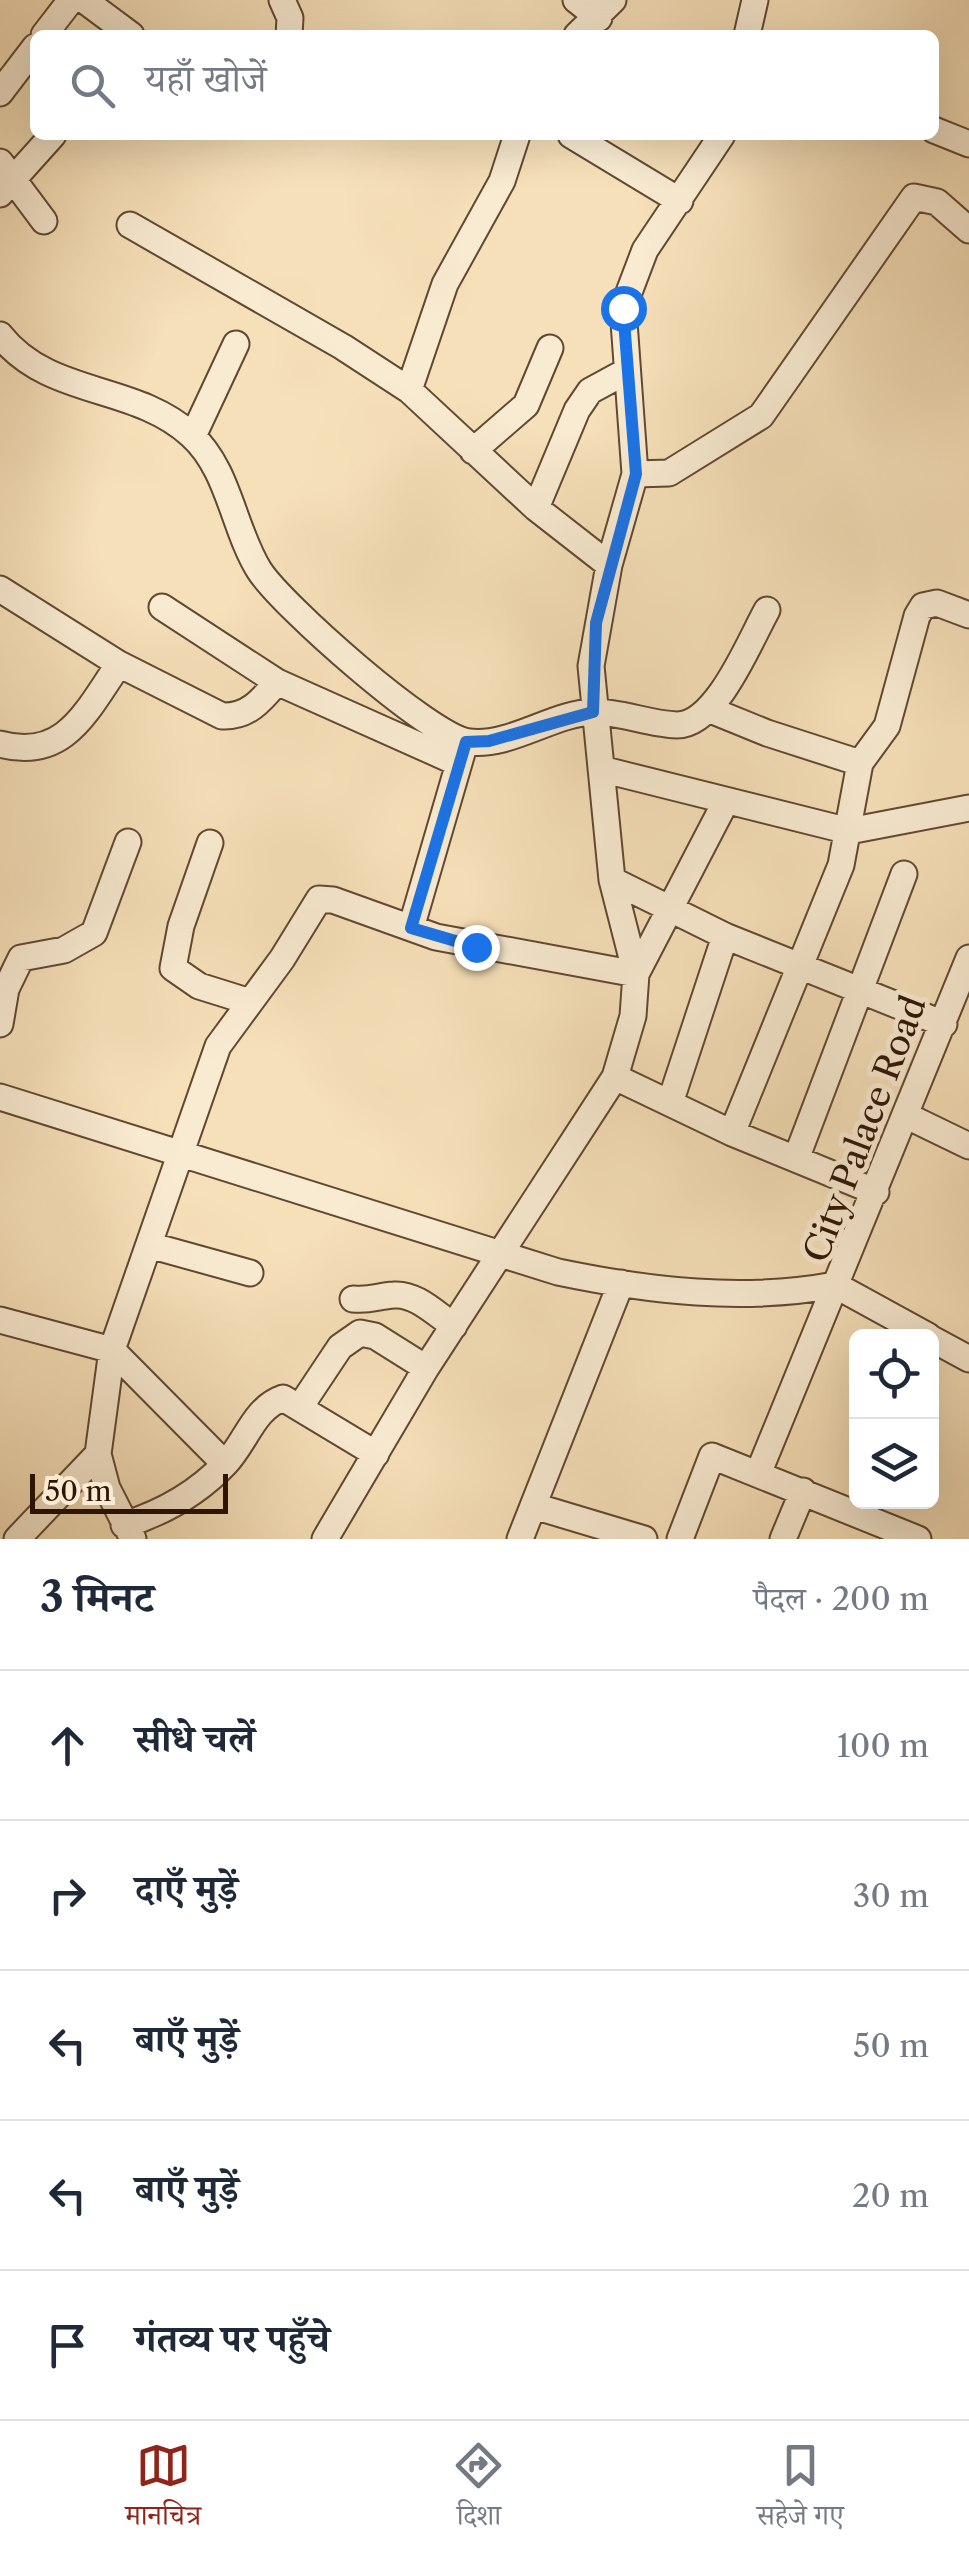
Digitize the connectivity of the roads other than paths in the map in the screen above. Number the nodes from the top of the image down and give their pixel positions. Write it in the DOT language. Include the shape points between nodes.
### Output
graph roads {
  1 [pos="71,0"];
  2 [pos="84,0"];
  3 [pos="282,0"];
  4 [pos="576,0"];
  5 [pos="755,0"];
  6 [pos="606,9"];
  7 [pos="48,30"];
  8 [pos="124,30"];
  9 [pos="289,30"];
  10 [pos="583,30"];
  11 [pos="748,30"];
  12 [pos="30,54"];
  13 [pos="0,93"];
  14 [pos="939,132"];
  15 [pos="47,140"];
  16 [pos="515,140"];
  17 [pos="579,140"];
  18 [pos="719,140"];
  19 [pos="969,144"];
  20 [pos="5,178"];
  21 [pos="680,201"];
  22 [pos="44,221"];
  23 [pos="130,225"];
  24 [pos="969,230"];
  25 [pos="0,335"];
  26 [pos="236,344"];
  27 [pos="550,348"];
  28 [pos="625,372"];
  29 [pos="408,390"];
  30 [pos="193,436"];
  31 [pos="473,451"];
  32 [pos="636,474"];
  33 [pos="536,508"];
  34 [pos="608,564"];
  35 [pos="0,589"];
  36 [pos="162,607"];
  37 [pos="766,610"];
  38 [pos="969,615"];
  39 [pos="119,664"];
  40 [pos="276,682"];
  41 [pos="708,708"];
  42 [pos="593,712"];
  43 [pos="0,744"];
  44 [pos="461,752"];
  45 [pos="860,763"];
  46 [pos="600,769"];
  47 [pos="969,783"];
  48 [pos="726,801"];
  49 [pos="964,808"];
  50 [pos="849,830"];
  51 [pos="128,842"];
  52 [pos="210,843"];
  53 [pos="904,874"];
  54 [pos="612,880"];
  55 [pos="672,908"];
  56 [pos="411,928"];
  57 [pos="725,936"];
  58 [pos="969,958"];
  59 [pos="798,964"];
  60 [pos="636,974"];
  61 [pos="861,990"];
  62 [pos="247,1001"];
  63 [pos="0,1024"];
  64 [pos="944,1024"];
  65 [pos="615,1077"];
  66 [pos="1,1102"];
  67 [pos="670,1103"];
  68 [pos="905,1115"];
  69 [pos="732,1132"];
  70 [pos="969,1146"];
  71 [pos="178,1156"];
  72 [pos="796,1159"];
  73 [pos="876,1192"];
  74 [pos="150,1245"];
  75 [pos="502,1256"];
  76 [pos="250,1273"];
  77 [pos="621,1283"];
  78 [pos="835,1284"];
  79 [pos="353,1299"];
  80 [pos="0,1320"];
  81 [pos="454,1326"];
  82 [pos="914,1329"];
  83 [pos="939,1343"];
  84 [pos="112,1350"];
  85 [pos="969,1359"];
  86 [pos="426,1368"];
  87 [pos="300,1407"];
  88 [pos="98,1454"];
  89 [pos="376,1454"];
  90 [pos="225,1464"];
  91 [pos="758,1474"];
  92 [pos="803,1491"];
  93 [pos="534,1506"];
  94 [pos="129,1532"];
  95 [pos="18,1539"];
  96 [pos="325,1539"];
  97 [pos="520,1539"];
  98 [pos="644,1539"];
  99 [pos="680,1539"];
  100 [pos="783,1539"];
  101 [pos="918,1539"];
  1 -- 7 [label="street"];
  2 -- 8 [label="street"];
  3 -- 9 [label="street"];
  4 -- 6 [label="street"];
  5 -- 11 [label="street"];
  6 -- 10 [label="street"];
  12 -- 13 [label="street"];
  14 -- 19 [label="street"];
  15 -- 20 [label="street"];
  16 -- 29 [label="street" via="502,181 445,284"];
  17 -- 21 [label="street"];
  18 -- 21 [label="street"];
  20 -- 22 [label="street"];
  21 -- 28 [label="street" via="628,286"];
  23 -- 29 [label="street"];
  24 -- 32 [label="street" via="937,202 914,197 761,416 669,473"];
  25 -- 30 [label="street" via="31,367 84,389 138,400"];
  26 -- 30 [label="street"];
  27 -- 31 [label="street" via="526,405"];
  28 -- 32 [label="street"];
  28 -- 33 [label="street" via="590,391 577,410"];
  29 -- 31 [label="street"];
  30 -- 44 [label="street" via="226,489 269,584"];
  31 -- 33 [label="street"];
  32 -- 34 [label="street"];
  33 -- 34 [label="street"];
  34 -- 42 [label="street" via="592,666"];
  35 -- 39 [label="street"];
  36 -- 40 [label="street"];
  37 -- 41 [label="street"];
  38 -- 45 [label="street" via="937,603 923,606 887,726"];
  39 -- 40 [label="street" via="222,716 253,708"];
  39 -- 43 [label="street" via="87,710 54,741 39,750"];
  40 -- 44 [label="street"];
  41 -- 42 [label="street" via="683,725"];
  41 -- 45 [label="street"];
  42 -- 44 [label="street"];
  42 -- 46 [label="street"];
  44 -- 56 [label="street"];
  45 -- 50 [label="street"];
  46 -- 48 [label="street"];
  46 -- 54 [label="street"];
  47 -- 49 [label="street"];
  48 -- 50 [label="street"];
  48 -- 55 [label="street"];
  49 -- 50 [label="street"];
  50 -- 59 [label="street"];
  51 -- 63 [label="street" via="94,933 64,950 21,958"];
  52 -- 62 [label="street" via="173,968 199,986"];
  53 -- 61 [label="street"];
  54 -- 55 [label="street"];
  54 -- 60 [label="street"];
  55 -- 57 [label="street"];
  55 -- 60 [label="street"];
  56 -- 60 [label="street" via="476,947"];
  56 -- 62 [label="street" via="319,898"];
  57 -- 59 [label="street"];
  57 -- 67 [label="street"];
  58 -- 64 [label="street, City Palace Road"];
  59 -- 61 [label="street"];
  59 -- 69 [label="street"];
  60 -- 65 [label="street" via="633,1016"];
  61 -- 64 [label="street"];
  61 -- 72 [label="street"];
  62 -- 71 [label="street" via="218,1046"];
  64 -- 68 [label="street, City Palace Road"];
  65 -- 67 [label="street"];
  65 -- 75 [label="street"];
  66 -- 71 [label="street"];
  67 -- 69 [label="street"];
  68 -- 70 [label="street"];
  68 -- 73 [label="street, City Palace Road"];
  69 -- 72 [label="street"];
  71 -- 74 [label="street"];
  71 -- 75 [label="street"];
  72 -- 73 [label="street"];
  73 -- 78 [label="street, City Palace Road"];
  74 -- 76 [label="street"];
  74 -- 84 [label="street"];
  75 -- 77 [label="street"];
  75 -- 81 [label="street"];
  77 -- 78 [label="street" via="758,1295"];
  77 -- 93 [label="street"];
  78 -- 82 [label="street, City Palace Road"];
  78 -- 91 [label="street"];
  79 -- 81 [label="street" via="410,1296"];
  80 -- 84 [label="street"];
  81 -- 86 [label="street"];
  83 -- 85 [label="street, City Palace Road"];
  84 -- 88 [label="street"];
  84 -- 90 [label="street"];
  86 -- 87 [label="street" via="375,1336 350,1336"];
  86 -- 89 [label="street"];
  87 -- 89 [label="street"];
  87 -- 90 [label="street" via="282,1398 269,1403"];
  88 -- 94 [label="street"];
  88 -- 95 [label="street"];
  89 -- 96 [label="street"];
  90 -- 94 [label="street"];
  91 -- 92 [label="street"];
  91 -- 99 [label="street" via="712,1456"];
  92 -- 100 [label="street"];
  92 -- 101 [label="street"];
  93 -- 97 [label="street"];
  93 -- 98 [label="street"];
}
